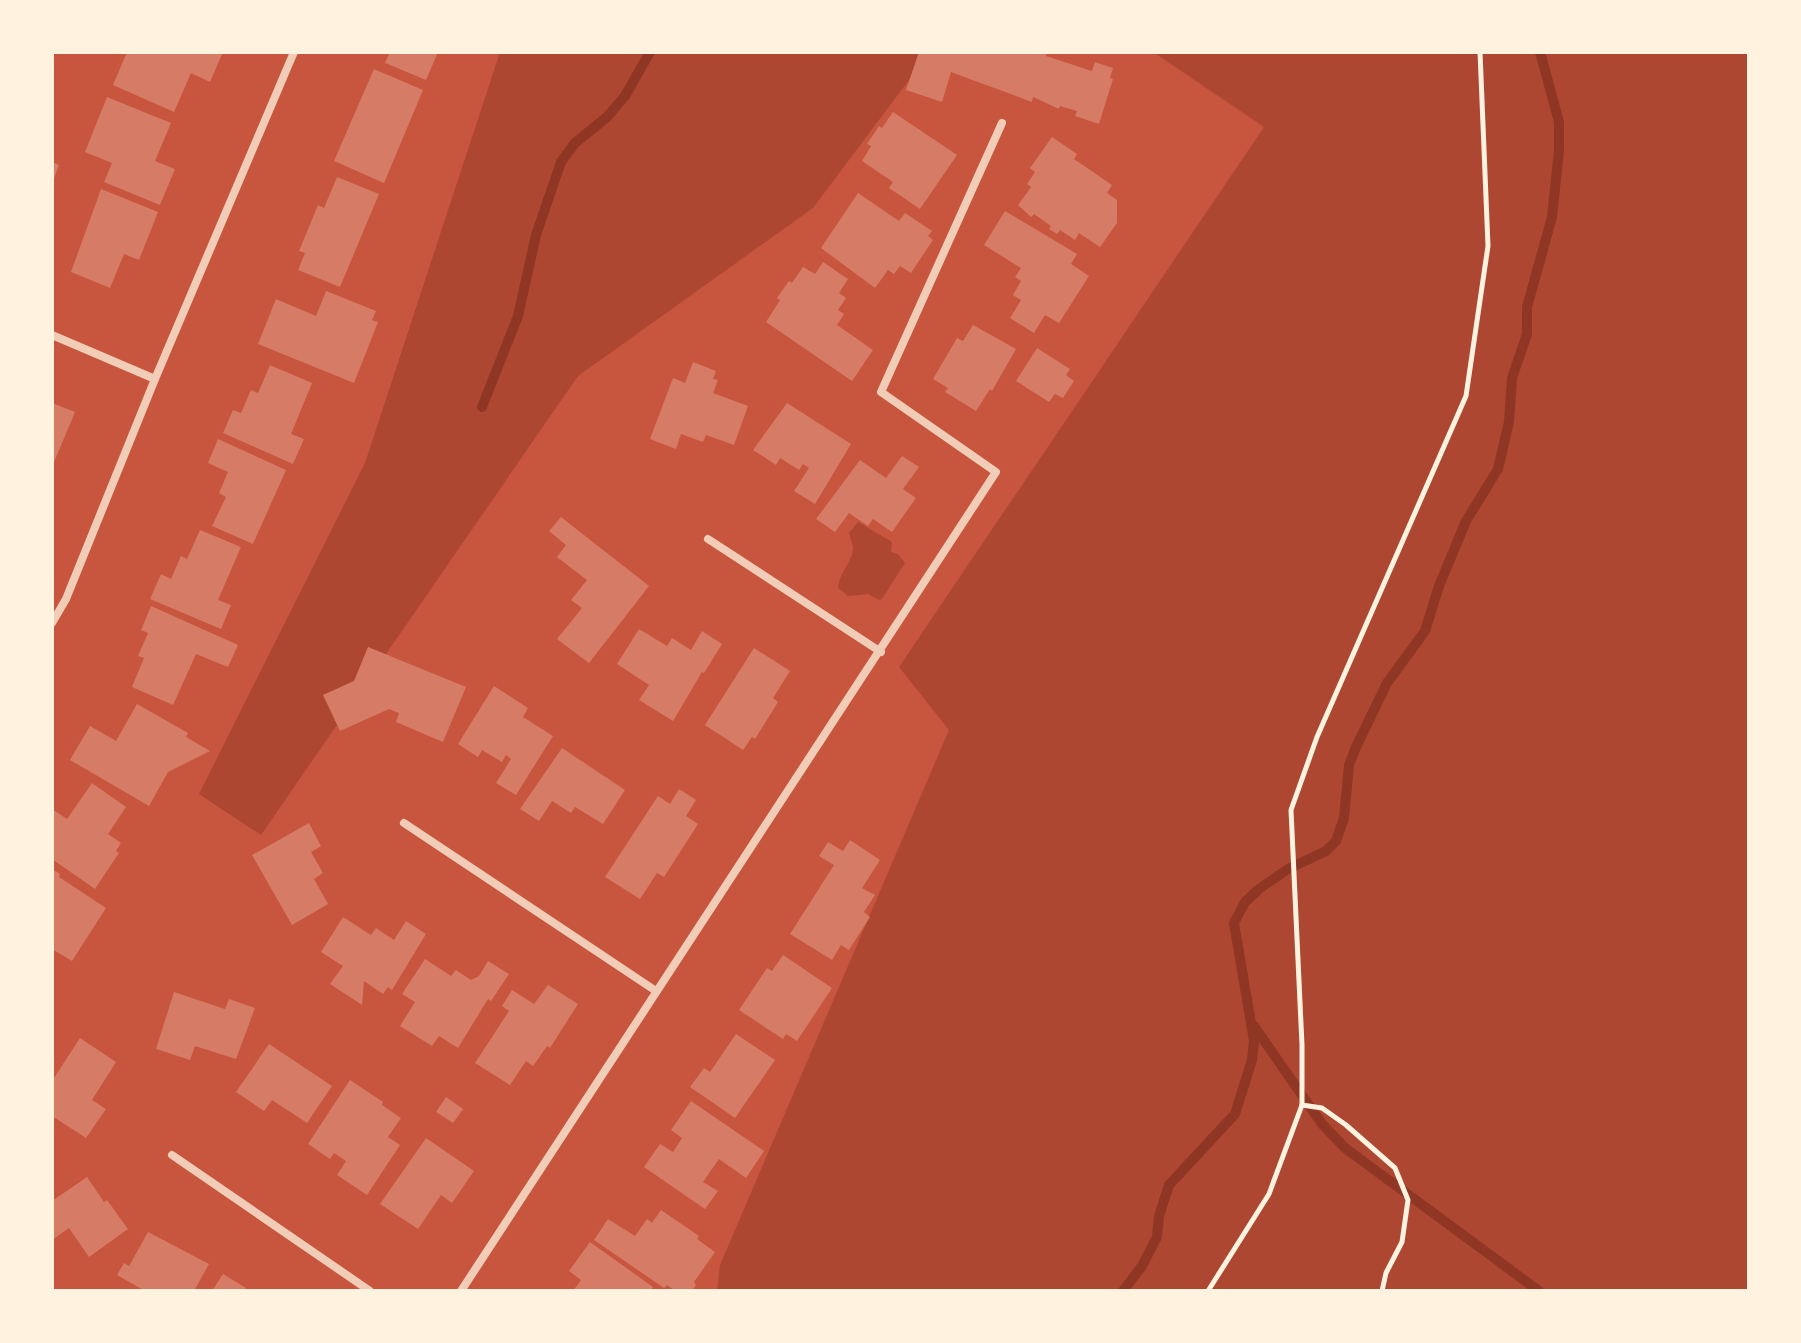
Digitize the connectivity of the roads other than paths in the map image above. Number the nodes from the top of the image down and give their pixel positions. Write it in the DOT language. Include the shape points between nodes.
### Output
graph roads {
  1 [pos="294,52"];
  2 [pos="1002,123"];
  3 [pos="52,335"];
  4 [pos="155,379"];
  5 [pos="708,539"];
  6 [pos="52,623"];
  7 [pos="881,652"];
  8 [pos="404,823"];
  9 [pos="656,991"];
  10 [pos="172,1155"];
  11 [pos="370,1291"];
  12 [pos="461,1291"];
  1 -- 4 [label="street"];
  2 -- 7 [label="street" via="881,392 996,472"];
  3 -- 4 [label="street"];
  4 -- 6 [label="street"];
  5 -- 7 [label="street"];
  7 -- 9 [label="street"];
  8 -- 9 [label="street"];
  9 -- 12 [label="street"];
  10 -- 11 [label="street"];
}
